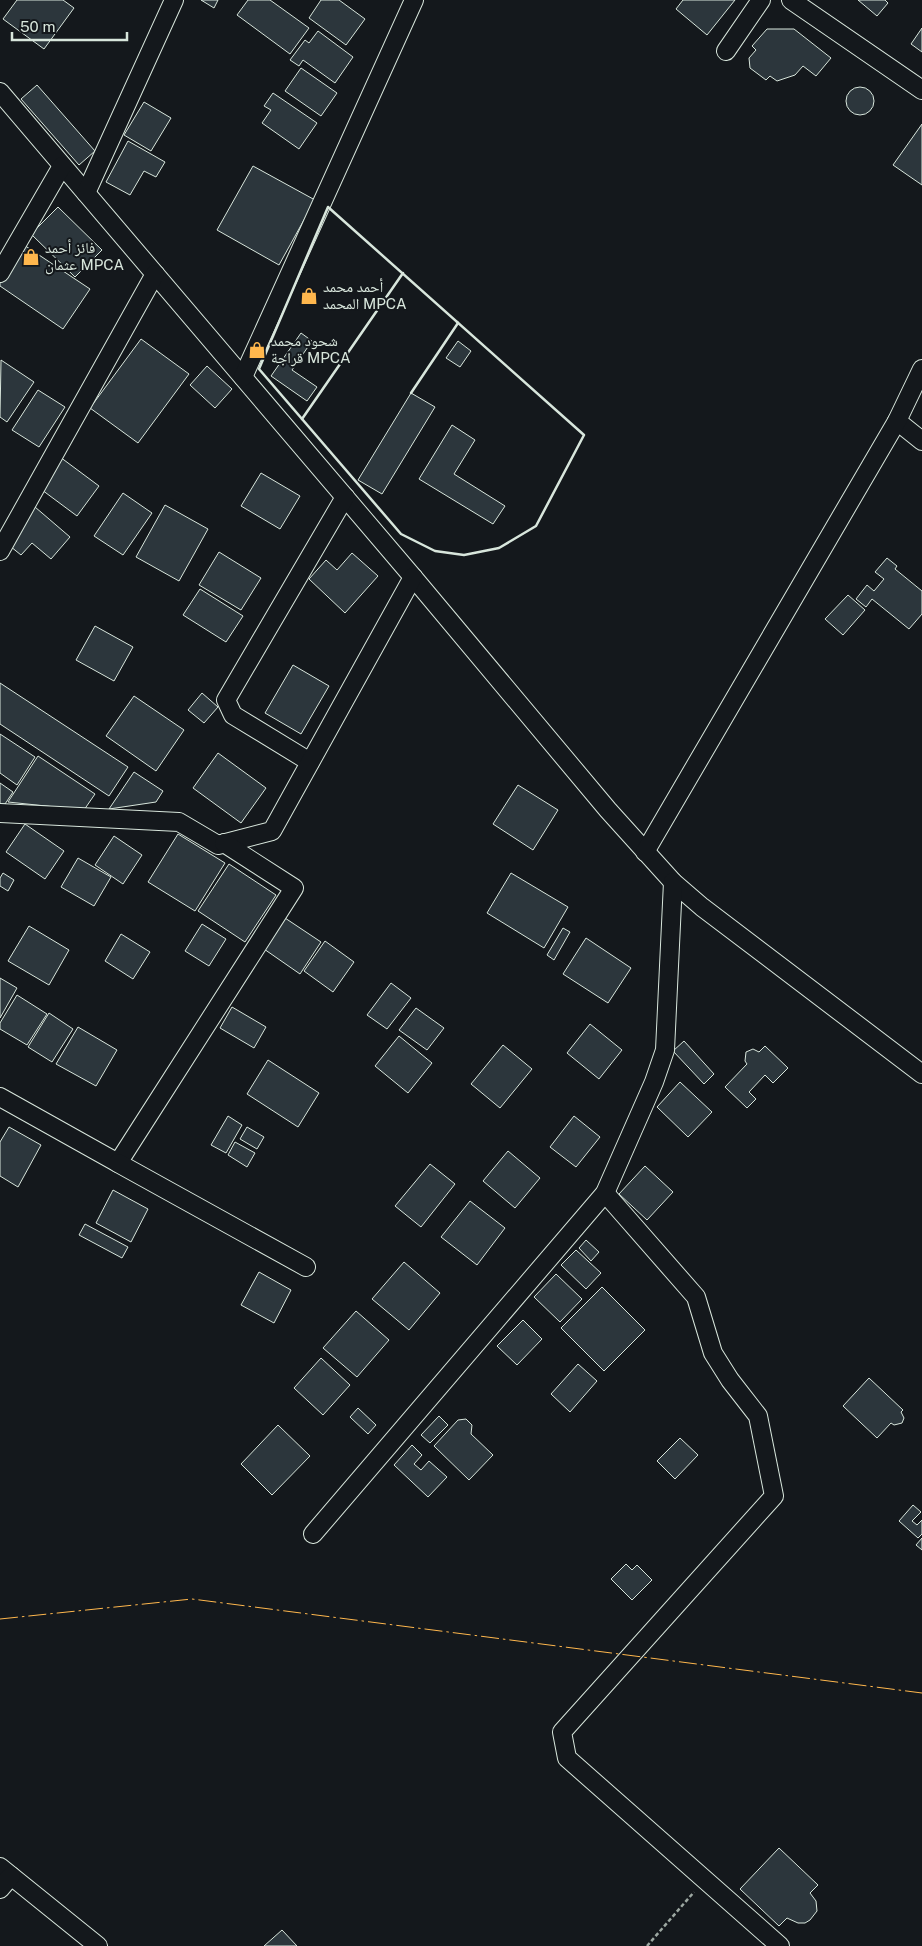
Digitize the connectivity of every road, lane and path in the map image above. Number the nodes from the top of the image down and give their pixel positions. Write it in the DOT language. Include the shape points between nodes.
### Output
graph roads {
  1 [pos="174,0"];
  2 [pos="414,0"];
  3 [pos="762,0"];
  4 [pos="792,0"];
  5 [pos="726,51"];
  6 [pos="922,90"];
  7 [pos="0,92"];
  8 [pos="62,166"];
  9 [pos="86,193"];
  10 [pos="0,273"];
  11 [pos="156,274"];
  12 [pos="922,369"];
  13 [pos="243,377"];
  14 [pos="897,421"];
  15 [pos="922,441"];
  16 [pos="345,497"];
  17 [pos="0,551"];
  18 [pos="413,577"];
  19 [pos="310,762"];
  20 [pos="0,813"];
  21 [pos="224,843"];
  22 [pos="645,852"];
  23 [pos="673,882"];
  24 [pos="922,1074"];
  25 [pos="0,1096"];
  26 [pos="118,1163"];
  27 [pos="605,1193"];
  28 [pos="306,1267"];
  29 [pos="313,1534"];
  30 [pos="4,1877"];
  31 [pos="705,1880"];
  32 [pos="98,1946"];
  33 [pos="647,1946"];
  34 [pos="780,1946"];
  1 -- 9 [label="street"];
  2 -- 13 [label="street"];
  3 -- 5 [label="street"];
  4 -- 6 [label="street"];
  7 -- 8 [label="street"];
  8 -- 9 [label="street"];
  8 -- 10 [label="street"];
  9 -- 11 [label="street"];
  11 -- 13 [label="street"];
  11 -- 17 [label="street"];
  12 -- 14 [label="street"];
  13 -- 16 [label="street"];
  14 -- 15 [label="street"];
  14 -- 22 [label="street"];
  16 -- 18 [label="street"];
  16 -- 19 [label="street" via="226,700 233,715"];
  18 -- 19 [label="street"];
  18 -- 22 [label="street"];
  19 -- 21 [label="street" via="272,831"];
  20 -- 21 [label="street" via="179,822 218,845"];
  21 -- 26 [label="street" via="294,888"];
  22 -- 23 [label="street"];
  23 -- 24 [label="street"];
  23 -- 27 [label="street" via="665,1050"];
  25 -- 26 [label="street"];
  26 -- 28 [label="street"];
  27 -- 29 [label="street"];
  27 -- 31 [label="street" via="696,1297 713,1353 758,1416 774,1496 562,1732 566,1758"];
  30 -- 32 [label="street"];
  31 -- 33 [label="path"];
  31 -- 34 [label="street"];
}
